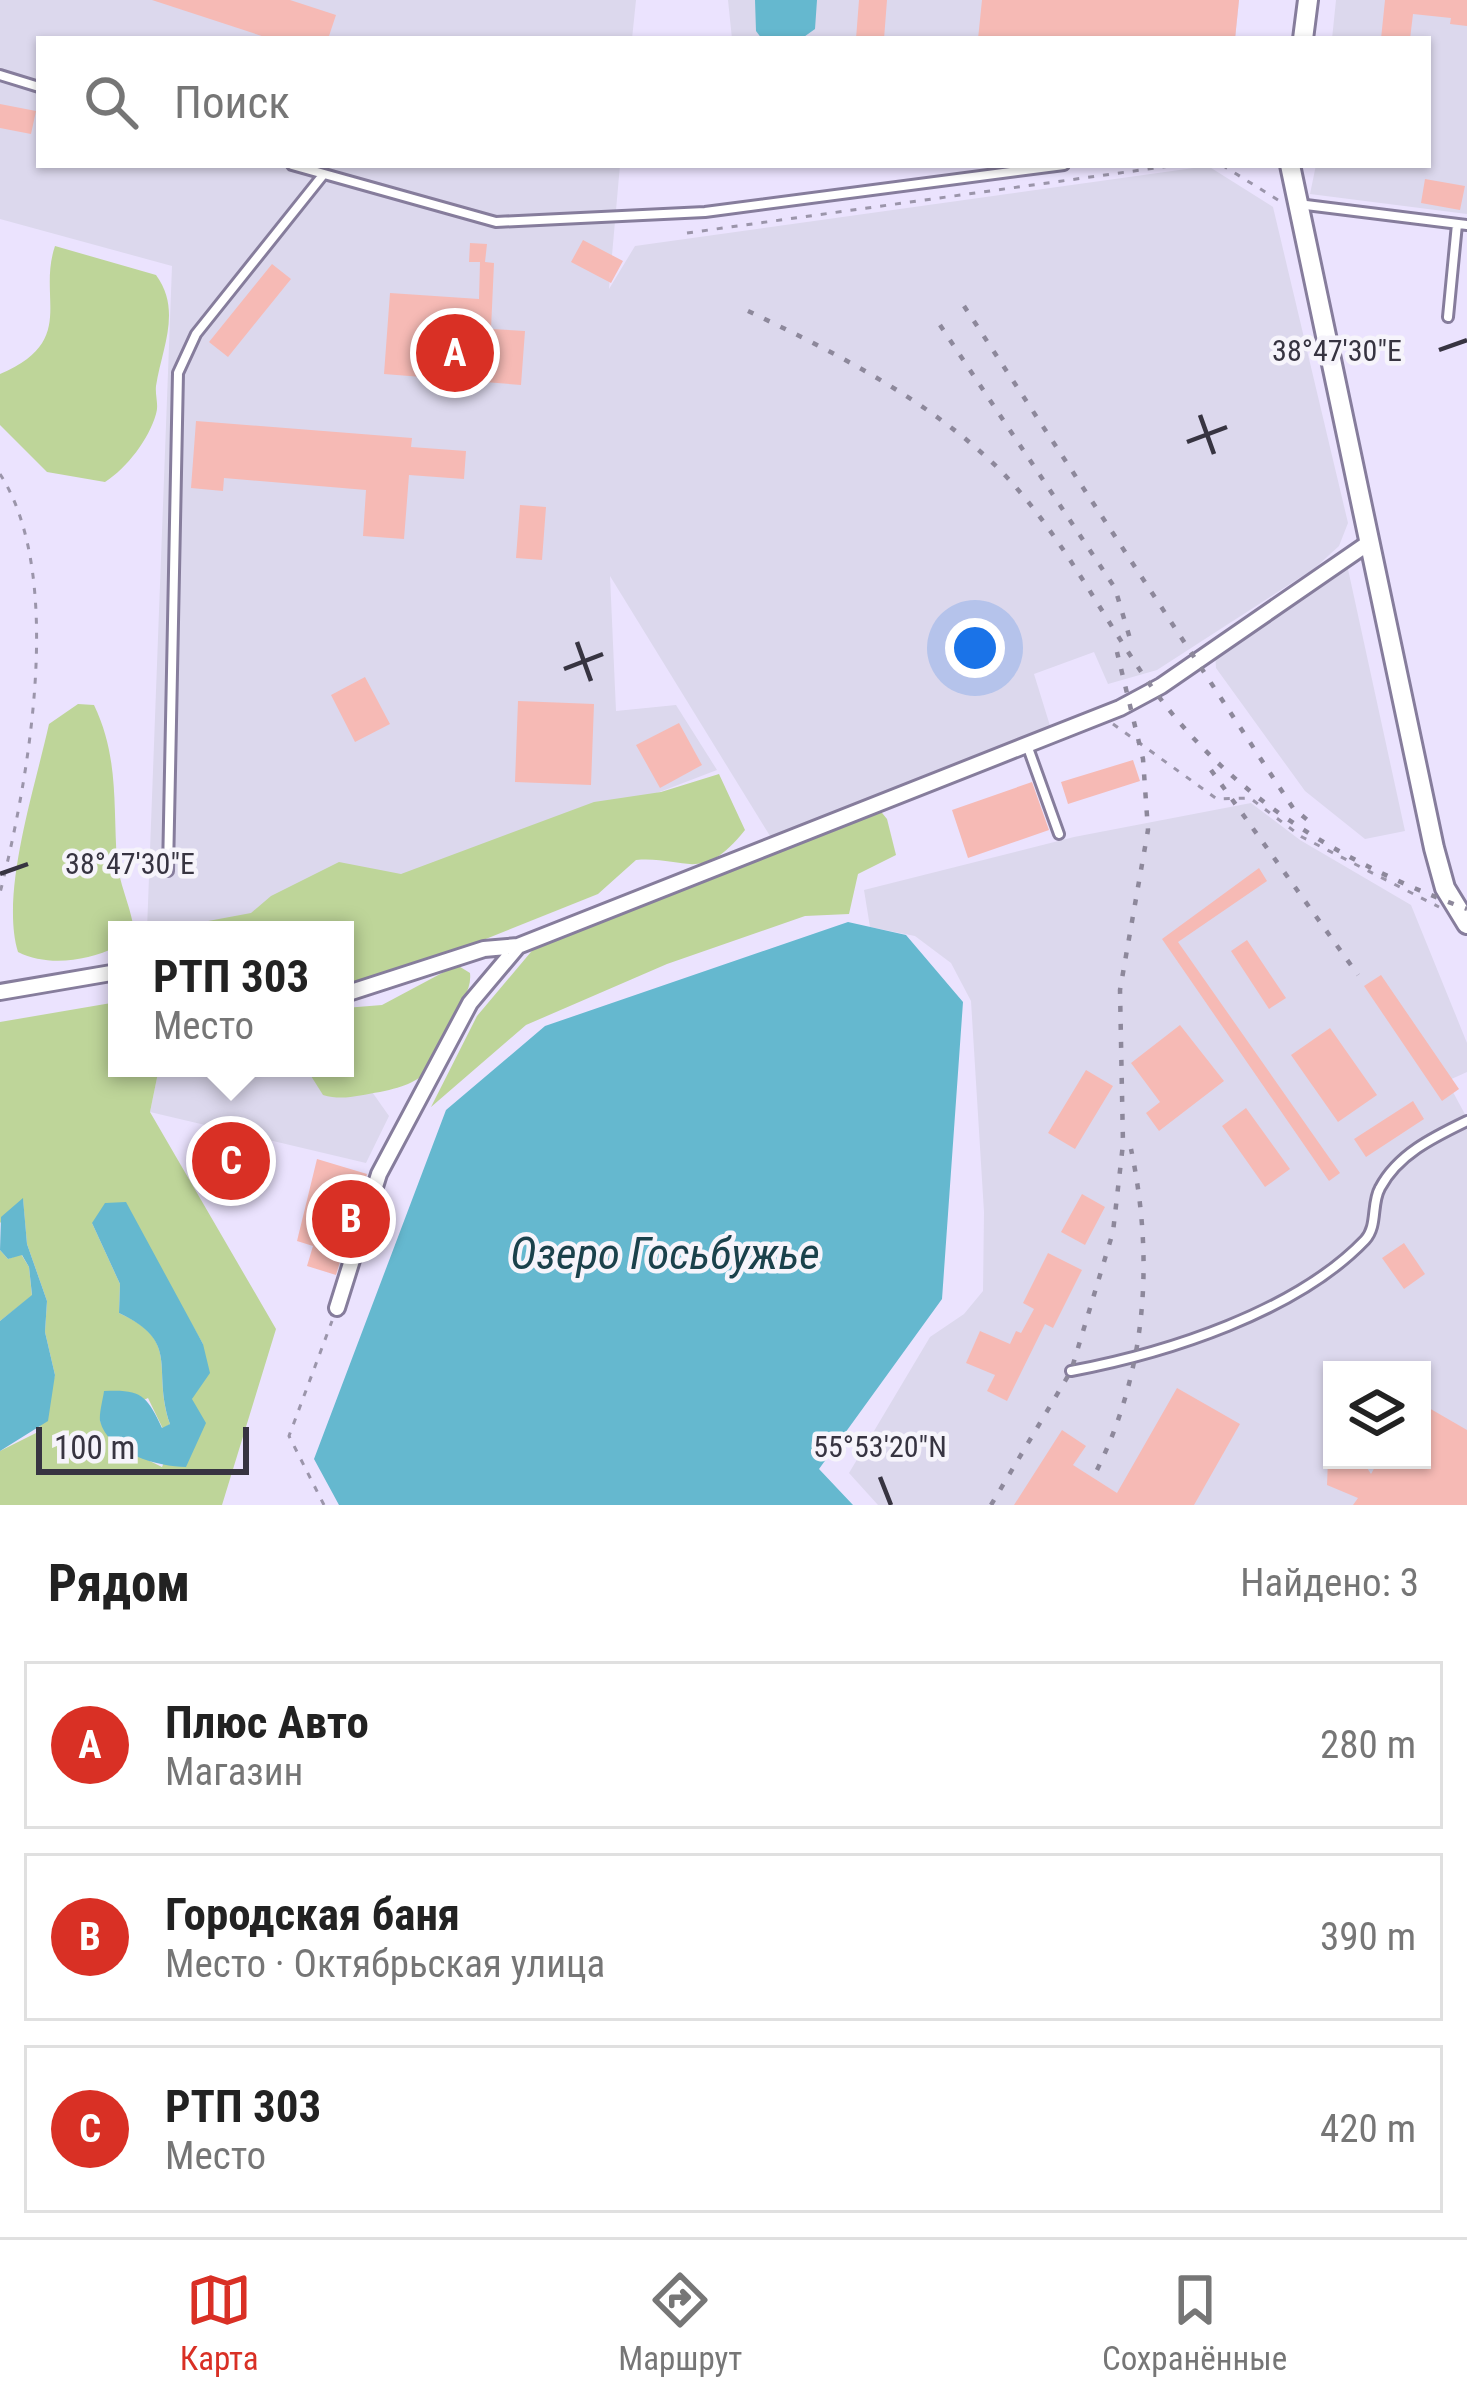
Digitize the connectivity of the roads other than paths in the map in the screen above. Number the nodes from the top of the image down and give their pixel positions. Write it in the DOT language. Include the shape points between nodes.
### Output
graph roads {
  1 [pos="1308,0"];
  2 [pos="1303,36"];
  3 [pos="0,75"];
  4 [pos="36,86"];
  5 [pos="301,168"];
  6 [pos="1041,168"];
  7 [pos="1290,168"];
  8 [pos="323,175"];
  9 [pos="1298,213"];
  10 [pos="1462,225"];
  11 [pos="1448,317"];
  12 [pos="1367,544"];
  13 [pos="1027,745"];
  14 [pos="1059,834"];
  15 [pos="168,872"];
  16 [pos="1467,924"];
  17 [pos="518,946"];
  18 [pos="108,974"];
  19 [pos="354,991"];
  20 [pos="0,992"];
  21 [pos="1467,1121"];
  22 [pos="337,1308"];
  23 [pos="1071,1371"];
  1 -- 2 [label="street"];
  3 -- 4 [label="lane"];
  5 -- 8 [label="lane"];
  6 -- 8 [label="lane" via="705,212 496,222"];
  7 -- 9 [label="street"];
  8 -- 15 [label="lane" via="196,334 178,373"];
  9 -- 10 [label="lane"];
  9 -- 12 [label="street"];
  10 -- 11 [label="lane"];
  12 -- 13 [label="street" via="1161,686"];
  12 -- 16 [label="street" via="1439,868"];
  13 -- 14 [label="lane"];
  13 -- 17 [label="street"];
  17 -- 19 [label="street" via="484,949"];
  17 -- 22 [label="street" via="470,1003 380,1174"];
  18 -- 20 [label="street"];
  21 -- 23 [label="lane" via="1414,1148 1379,1189 1370,1235 1328,1273 1170,1349"];
}
